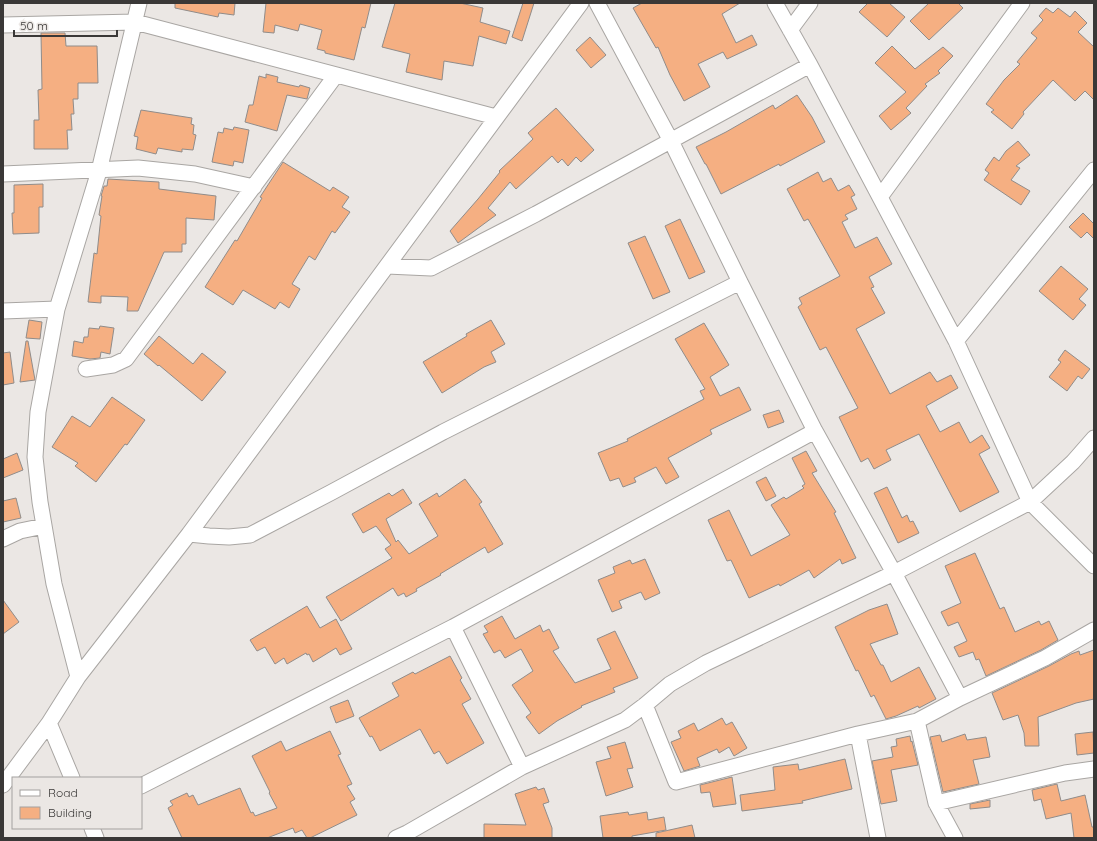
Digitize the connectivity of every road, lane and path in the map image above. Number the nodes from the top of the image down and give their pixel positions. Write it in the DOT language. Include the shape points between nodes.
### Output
graph roads {
  1 [pos="139,3"];
  2 [pos="581,3"];
  3 [pos="597,3"];
  4 [pos="775,3"];
  5 [pos="810,3"];
  6 [pos="1022,3"];
  7 [pos="135,22"];
  8 [pos="3,25"];
  9 [pos="790,30"];
  10 [pos="810,65"];
  11 [pos="336,75"];
  12 [pos="496,117"];
  13 [pos="671,141"];
  14 [pos="98,171"];
  15 [pos="3,174"];
  16 [pos="1092,178"];
  17 [pos="254,187"];
  18 [pos="880,197"];
  19 [pos="387,266"];
  20 [pos="740,282"];
  21 [pos="57,309"];
  22 [pos="3,311"];
  23 [pos="956,341"];
  24 [pos="86,369"];
  25 [pos="815,431"];
  26 [pos="1094,438"];
  27 [pos="1030,502"];
  28 [pos="44,526"];
  29 [pos="189,534"];
  30 [pos="3,539"];
  31 [pos="1094,566"];
  32 [pos="894,574"];
  33 [pos="453,627"];
  34 [pos="1094,630"];
  35 [pos="78,677"];
  36 [pos="960,698"];
  37 [pos="645,705"];
  38 [pos="917,721"];
  39 [pos="49,723"];
  40 [pos="858,734"];
  41 [pos="522,766"];
  42 [pos="1094,769"];
  43 [pos="72,777"];
  44 [pos="4,781"];
  45 [pos="142,785"];
  46 [pos="936,803"];
  47 [pos="396,838"];
  48 [pos="878,838"];
  49 [pos="955,838"];
  1 -- 7 [label="street"];
  2 -- 12 [label="street"];
  3 -- 13 [label="street"];
  4 -- 9 [label="street"];
  5 -- 9 [label="street"];
  6 -- 18 [label="street"];
  7 -- 8 [label="street"];
  7 -- 11 [label="street"];
  7 -- 14 [label="street"];
  9 -- 10 [label="street"];
  10 -- 13 [label="street"];
  10 -- 18 [label="street"];
  11 -- 12 [label="street"];
  11 -- 17 [label="street"];
  12 -- 19 [label="street"];
  13 -- 19 [label="street" via="431,268"];
  13 -- 20 [label="street"];
  14 -- 15 [label="street"];
  14 -- 17 [label="street" via="138,168 195,174"];
  14 -- 21 [label="street"];
  16 -- 23 [label="street"];
  17 -- 24 [label="street" via="126,359 114,365"];
  18 -- 23 [label="street"];
  19 -- 29 [label="street"];
  20 -- 25 [label="street"];
  20 -- 29 [label="street" via="443,432 250,535"];
  21 -- 22 [label="street"];
  21 -- 28 [label="street" via="38,412 35,457"];
  23 -- 27 [label="street"];
  25 -- 32 [label="street"];
  25 -- 33 [label="street"];
  26 -- 27 [label="street" via="1073,462"];
  27 -- 31 [label="street"];
  27 -- 32 [label="street"];
  28 -- 30 [label="street"];
  28 -- 35 [label="street" via="54,584"];
  29 -- 35 [label="street"];
  32 -- 36 [label="street"];
  32 -- 37 [label="street" via="706,663 670,684"];
  33 -- 41 [label="street"];
  33 -- 45 [label="street"];
  34 -- 36 [label="street" via="1044,658"];
  35 -- 39 [label="street"];
  36 -- 38 [label="street"];
  37 -- 40 [label="street" via="676,782"];
  37 -- 41 [label="street" via="625,720"];
  38 -- 40 [label="street"];
  38 -- 46 [label="street"];
  39 -- 43 [label="street"];
  39 -- 44 [label="street"];
  40 -- 48 [label="street"];
  41 -- 47 [label="street"];
  42 -- 46 [label="street" via="1065,773"];
  46 -- 49 [label="street"];
}
